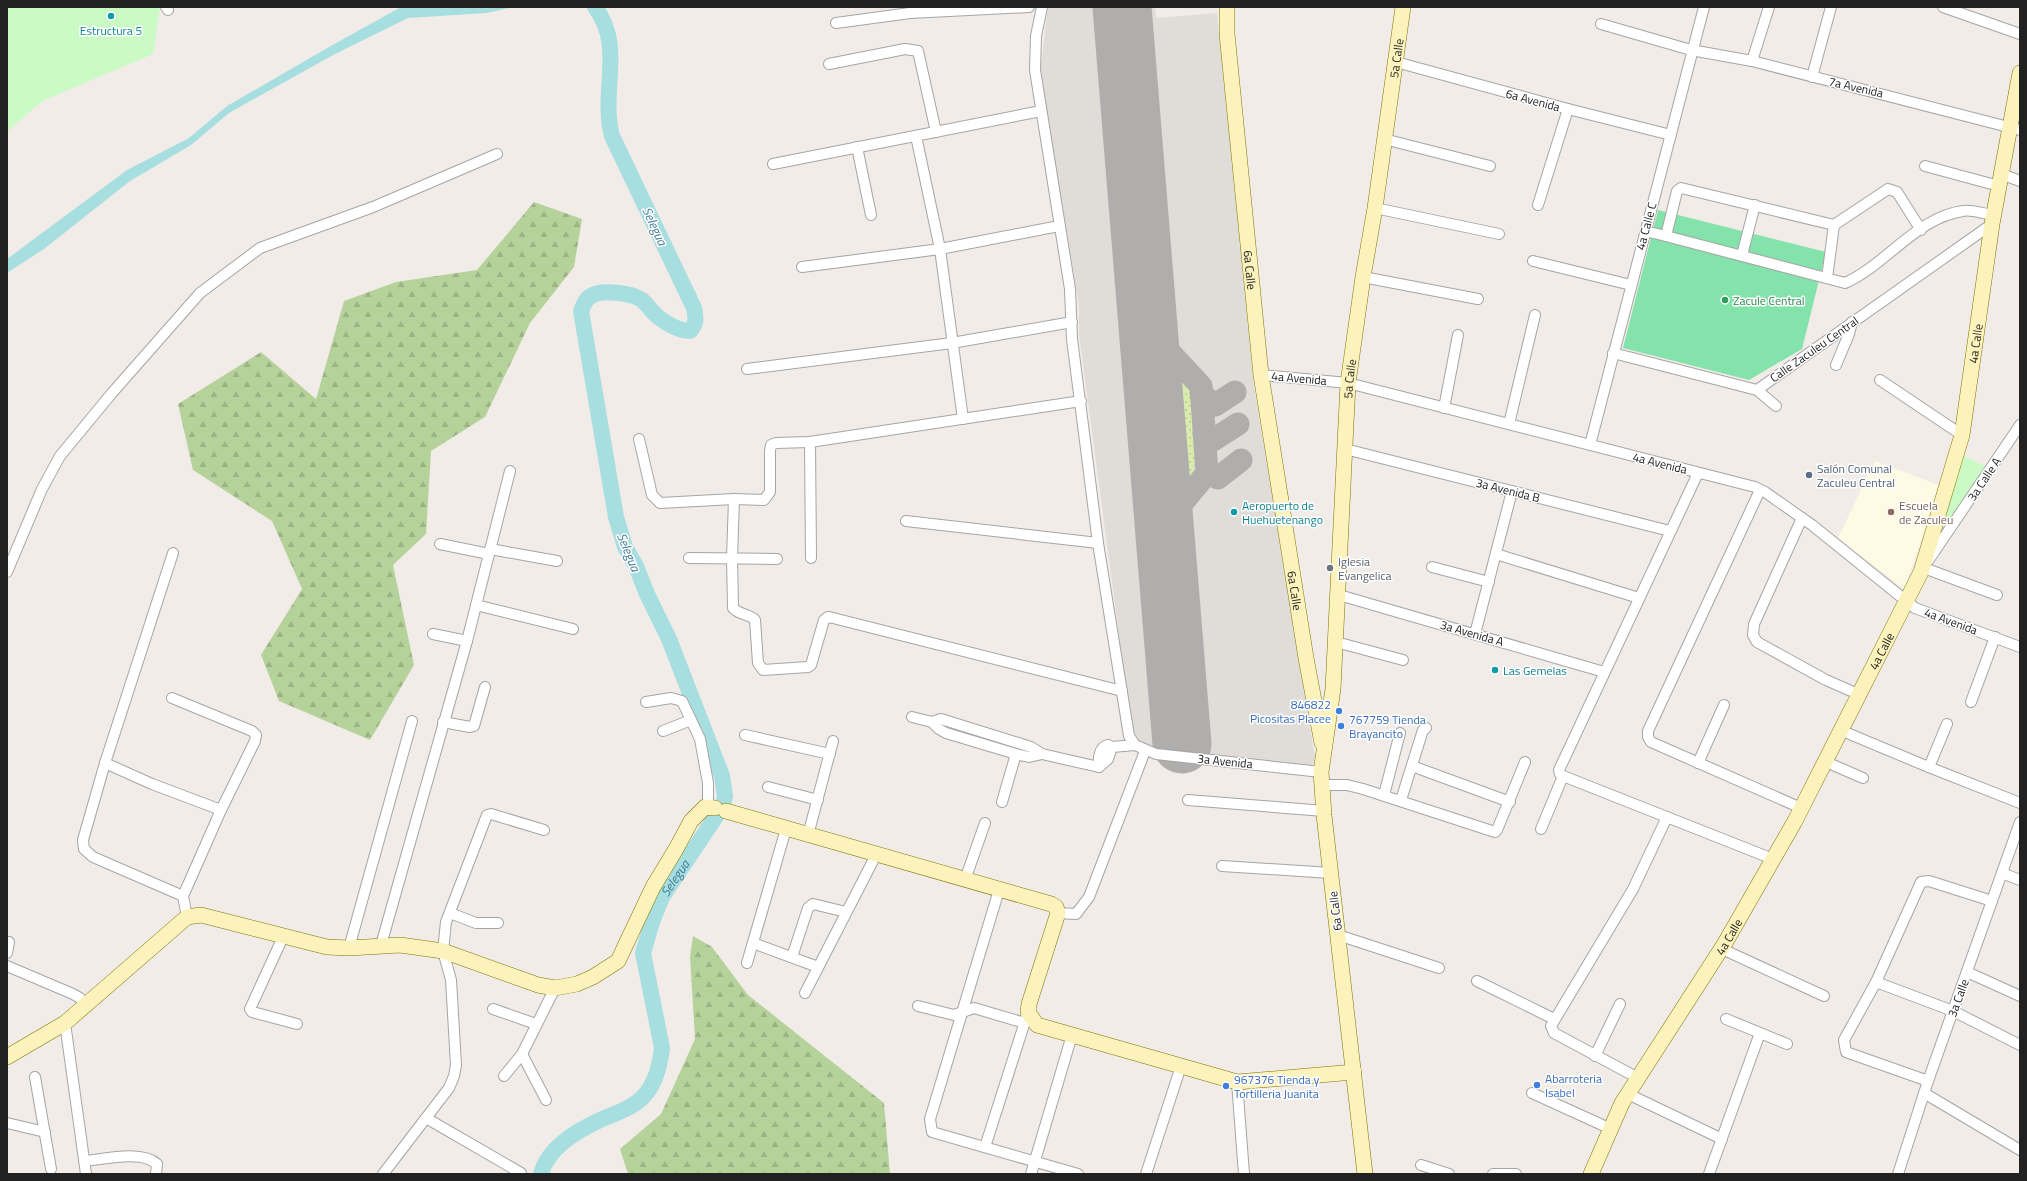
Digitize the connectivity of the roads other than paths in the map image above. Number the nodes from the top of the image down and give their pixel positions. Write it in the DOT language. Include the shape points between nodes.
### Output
graph roads {
  1 [pos="1029,7"];
  2 [pos="1042,7"];
  3 [pos="1227,7"];
  4 [pos="1403,7"];
  5 [pos="1704,7"];
  6 [pos="1769,7"];
  7 [pos="1832,7"];
  8 [pos="1943,7"];
  9 [pos="910,10"];
  10 [pos="836,23"];
  11 [pos="1601,24"];
  12 [pos="2020,34"];
  13 [pos="1691,50"];
  14 [pos="1752,61"];
  15 [pos="1396,62"];
  16 [pos="829,64"];
  17 [pos="2020,73"];
  18 [pos="1812,77"];
  19 [pos="1568,109"];
  20 [pos="1041,111"];
  21 [pos="2015,128"];
  22 [pos="936,132"];
  23 [pos="1671,135"];
  24 [pos="916,136"];
  25 [pos="1384,139"];
  26 [pos="857,147"];
  27 [pos="497,154"];
  28 [pos="772,164"];
  29 [pos="1490,166"];
  30 [pos="1925,166"];
  31 [pos="2000,180"];
  32 [pos="2020,181"];
  33 [pos="1538,205"];
  34 [pos="1755,205"];
  35 [pos="1375,208"];
  36 [pos="871,215"];
  37 [pos="1992,219"];
  38 [pos="1834,225"];
  39 [pos="1059,226"];
  40 [pos="1921,230"];
  41 [pos="1645,231"];
  42 [pos="1499,234"];
  43 [pos="1666,236"];
  44 [pos="940,249"];
  45 [pos="1742,255"];
  46 [pos="1533,260"];
  47 [pos="802,267"];
  48 [pos="1363,277"];
  49 [pos="1827,278"];
  50 [pos="1631,285"];
  51 [pos="1478,299"];
  52 [pos="1535,315"];
  53 [pos="1072,322"];
  54 [pos="1852,322"];
  55 [pos="1458,334"];
  56 [pos="952,343"];
  57 [pos="1614,353"];
  58 [pos="1836,365"];
  59 [pos="747,369"];
  60 [pos="1261,375"];
  61 [pos="1880,380"];
  62 [pos="1348,383"];
  63 [pos="1756,390"];
  64 [pos="1081,401"];
  65 [pos="1776,406"];
  66 [pos="1444,408"];
  67 [pos="963,419"];
  68 [pos="1509,424"];
  69 [pos="2020,425"];
  70 [pos="1962,435"];
  71 [pos="2017,436"];
  72 [pos="639,440"];
  73 [pos="810,442"];
  74 [pos="1590,445"];
  75 [pos="1345,449"];
  76 [pos="510,471"];
  77 [pos="1698,473"];
  78 [pos="1760,490"];
  79 [pos="1512,491"];
  80 [pos="734,499"];
  81 [pos="1802,518"];
  82 [pos="906,521"];
  83 [pos="1670,530"];
  84 [pos="1098,543"];
  85 [pos="440,544"];
  86 [pos="490,551"];
  87 [pos="173,553"];
  88 [pos="1496,554"];
  89 [pos="689,558"];
  90 [pos="732,558"];
  91 [pos="811,558"];
  92 [pos="777,559"];
  93 [pos="557,561"];
  94 [pos="1432,567"];
  95 [pos="1922,570"];
  96 [pos="7,572"];
  97 [pos="1488,582"];
  98 [pos="1339,594"];
  99 [pos="1997,595"];
  100 [pos="1639,598"];
  101 [pos="1905,600"];
  102 [pos="476,605"];
  103 [pos="573,628"];
  104 [pos="433,634"];
  105 [pos="1475,634"];
  106 [pos="1995,637"];
  107 [pos="467,641"];
  108 [pos="1336,642"];
  109 [pos="2020,646"];
  110 [pos="1403,660"];
  111 [pos="1604,672"];
  112 [pos="485,687"];
  113 [pos="1122,691"];
  114 [pos="1858,694"];
  115 [pos="172,698"];
  116 [pos="646,702"];
  117 [pos="1971,702"];
  118 [pos="1724,705"];
  119 [pos="912,717"];
  120 [pos="691,720"];
  121 [pos="412,721"];
  122 [pos="444,722"];
  123 [pos="932,722"];
  124 [pos="1947,724"];
  125 [pos="1426,728"];
  126 [pos="1840,730"];
  127 [pos="663,732"];
  128 [pos="1400,733"];
  129 [pos="745,735"];
  130 [pos="833,741"];
  131 [pos="1134,744"];
  132 [pos="1145,751"];
  133 [pos="1324,753"];
  134 [pos="830,754"];
  135 [pos="1016,754"];
  136 [pos="1042,754"];
  137 [pos="1525,762"];
  138 [pos="1826,762"];
  139 [pos="105,763"];
  140 [pos="1698,763"];
  141 [pos="1412,766"];
  142 [pos="1929,767"];
  143 [pos="1563,776"];
  144 [pos="1863,778"];
  145 [pos="1321,779"];
  146 [pos="768,787"];
  147 [pos="1384,795"];
  148 [pos="818,800"];
  149 [pos="1188,800"];
  150 [pos="1401,800"];
  151 [pos="1002,802"];
  152 [pos="1510,802"];
  153 [pos="2020,802"];
  154 [pos="1801,808"];
  155 [pos="716,809"];
  156 [pos="221,810"];
  157 [pos="1324,811"];
  158 [pos="1667,817"];
  159 [pos="985,823"];
  160 [pos="2019,828"];
  161 [pos="786,829"];
  162 [pos="1541,829"];
  163 [pos="544,830"];
  164 [pos="808,835"];
  165 [pos="876,855"];
  166 [pos="1774,859"];
  167 [pos="1222,866"];
  168 [pos="1331,873"];
  169 [pos="2002,873"];
  170 [pos="964,880"];
  171 [pos="2020,880"];
  172 [pos="999,890"];
  173 [pos="183,896"];
  174 [pos="1992,901"];
  175 [pos="846,912"];
  176 [pos="450,913"];
  177 [pos="1058,913"];
  178 [pos="186,917"];
  179 [pos="498,923"];
  180 [pos="1338,935"];
  181 [pos="283,937"];
  182 [pos="9,942"];
  183 [pos="753,943"];
  184 [pos="381,945"];
  185 [pos="349,948"];
  186 [pos="1722,948"];
  187 [pos="443,951"];
  188 [pos="7,953"];
  189 [pos="792,957"];
  190 [pos="747,963"];
  191 [pos="7,966"];
  192 [pos="818,967"];
  193 [pos="1439,968"];
  194 [pos="1967,972"];
  195 [pos="1477,981"];
  196 [pos="1876,982"];
  197 [pos="555,988"];
  198 [pos="805,993"];
  199 [pos="1824,996"];
  200 [pos="2020,996"];
  201 [pos="1620,1004"];
  202 [pos="86,1006"];
  203 [pos="918,1006"];
  204 [pos="493,1009"];
  205 [pos="1953,1011"];
  206 [pos="962,1013"];
  207 [pos="1026,1017"];
  208 [pos="1554,1019"];
  209 [pos="1726,1019"];
  210 [pos="65,1024"];
  211 [pos="297,1024"];
  212 [pos="536,1024"];
  213 [pos="1760,1033"];
  214 [pos="1072,1035"];
  215 [pos="1786,1044"];
  216 [pos="2020,1045"];
  217 [pos="522,1054"];
  218 [pos="1595,1056"];
  219 [pos="7,1057"];
  220 [pos="1181,1066"];
  221 [pos="1354,1072"];
  222 [pos="504,1076"];
  223 [pos="35,1078"];
  224 [pos="1638,1078"];
  225 [pos="1928,1081"];
  226 [pos="1237,1082"];
  227 [pos="1532,1093"];
  228 [pos="1924,1093"];
  229 [pos="1628,1094"];
  230 [pos="546,1100"];
  231 [pos="426,1118"];
  232 [pos="7,1123"];
  233 [pos="1611,1129"];
  234 [pos="45,1132"];
  235 [pos="1722,1139"];
  236 [pos="985,1147"];
  237 [pos="2020,1150"];
  238 [pos="84,1161"];
  239 [pos="1034,1161"];
  240 [pos="1421,1165"];
  241 [pos="51,1169"];
  242 [pos="520,1173"];
  243 [pos="86,1174"];
  244 [pos="156,1174"];
  245 [pos="383,1174"];
  246 [pos="1031,1174"];
  247 [pos="1078,1174"];
  248 [pos="1146,1174"];
  249 [pos="1244,1174"];
  250 [pos="1365,1174"];
  251 [pos="1449,1174"];
  252 [pos="1493,1174"];
  253 [pos="1516,1174"];
  254 [pos="1591,1174"];
  255 [pos="1709,1174"];
  256 [pos="1898,1174"];
  1 -- 9 [label="street"];
  2 -- 20 [label="street" via="1036,36 1035,70"];
  3 -- 60 [label="street, 6a Calle" via="1227,34"];
  4 -- 15 [label="street, 5a Calle"];
  5 -- 13 [label="street, 4a Calle C"];
  6 -- 14 [label="street"];
  7 -- 18 [label="street"];
  8 -- 12 [label="street"];
  9 -- 10 [label="street"];
  11 -- 13 [label="street, 7a Avenida"];
  13 -- 14 [label="street, 7a Avenida"];
  13 -- 23 [label="street, 4a Calle C"];
  14 -- 18 [label="street, 7a Avenida"];
  15 -- 19 [label="street, 6a Avenida"];
  15 -- 25 [label="street, 5a Calle"];
  16 -- 22 [label="street" via="905,49 918,51"];
  17 -- 21 [label="street, 4a Calle"];
  18 -- 21 [label="street, 7a Avenida"];
  19 -- 23 [label="street, 6a Avenida"];
  19 -- 33 [label="street"];
  20 -- 22 [label="street"];
  20 -- 39 [label="street"];
  21 -- 31 [label="street, 4a Calle"];
  22 -- 24 [label="street"];
  23 -- 41 [label="street, 4a Calle C"];
  24 -- 26 [label="street"];
  24 -- 44 [label="street"];
  25 -- 29 [label="street"];
  25 -- 35 [label="street, 5a Calle"];
  26 -- 28 [label="street"];
  26 -- 36 [label="street"];
  27 -- 96 [label="street" via="373,207 260,248 200,293 60,456 42,489"];
  30 -- 31 [label="street"];
  31 -- 32 [label="street"];
  31 -- 37 [label="street, 4a Calle"];
  34 -- 38 [label="street"];
  34 -- 43 [label="street" via="1678,188"];
  34 -- 45 [label="street"];
  35 -- 42 [label="street"];
  35 -- 48 [label="street, 5a Calle"];
  37 -- 40 [label="street" via="1965,210 1942,215"];
  37 -- 54 [label="street, Calle Zaculeu Central"];
  37 -- 70 [label="street, 4a Calle"];
  38 -- 40 [label="street" via="1888,189 1896,192"];
  38 -- 49 [label="street"];
  39 -- 44 [label="street"];
  39 -- 53 [label="street" via="1070,289"];
  40 -- 49 [label="street" via="1856,278 1845,283"];
  41 -- 43 [label="street"];
  41 -- 50 [label="street, 4a Calle C"];
  43 -- 45 [label="street"];
  44 -- 47 [label="street"];
  44 -- 56 [label="street"];
  45 -- 49 [label="street"];
  46 -- 50 [label="street"];
  48 -- 51 [label="street"];
  48 -- 62 [label="street, 5a Calle"];
  50 -- 57 [label="street, 4a Calle C"];
  52 -- 68 [label="street"];
  53 -- 56 [label="street"];
  53 -- 64 [label="street"];
  54 -- 58 [label="street"];
  54 -- 63 [label="street, Calle Zaculeu Central"];
  55 -- 66 [label="street"];
  56 -- 59 [label="street"];
  56 -- 67 [label="street"];
  57 -- 63 [label="street"];
  57 -- 74 [label="street, 4a Calle C"];
  60 -- 62 [label="street, 4a Avenida"];
  60 -- 133 [label="street, 6a Calle"];
  61 -- 70 [label="street"];
  62 -- 66 [label="street, 4a Avenida"];
  62 -- 75 [label="street, 5a Calle"];
  63 -- 65 [label="street"];
  64 -- 67 [label="street"];
  64 -- 84 [label="street"];
  66 -- 68 [label="street, 4a Avenida"];
  67 -- 73 [label="street"];
  68 -- 74 [label="street, 4a Avenida"];
  69 -- 71 [label="street, 3a Calle A"];
  70 -- 95 [label="street, 4a Calle"];
  71 -- 95 [label="street, 3a Calle A"];
  72 -- 80 [label="street" via="652,495 660,503"];
  73 -- 80 [label="street" via="772,445 768,497 764,500"];
  73 -- 91 [label="street"];
  74 -- 77 [label="street, 4a Avenida"];
  75 -- 79 [label="street, 3a Avenida B"];
  75 -- 98 [label="street, 5a Calle"];
  76 -- 86 [label="street"];
  77 -- 78 [label="street, 4a Avenida"];
  77 -- 83 [label="street"];
  78 -- 81 [label="street, 4a Avenida"];
  78 -- 140 [label="street" via="1648,731 1651,742"];
  79 -- 83 [label="street, 3a Avenida B"];
  79 -- 88 [label="street"];
  80 -- 90 [label="street"];
  81 -- 101 [label="street, 4a Avenida"];
  81 -- 114 [label="street" via="1754,624 1756,642 1826,680"];
  82 -- 84 [label="street"];
  83 -- 100 [label="street"];
  84 -- 113 [label="street"];
  85 -- 86 [label="street"];
  86 -- 93 [label="street"];
  86 -- 102 [label="street"];
  87 -- 139 [label="street"];
  88 -- 97 [label="street"];
  88 -- 100 [label="street"];
  89 -- 90 [label="street"];
  90 -- 92 [label="street"];
  90 -- 113 [label="street" via="733,608 736,612 756,620 758,663 763,670 804,669 811,665 824,620 828,617"];
  94 -- 97 [label="street"];
  95 -- 99 [label="street"];
  95 -- 101 [label="street, 4a Calle"];
  97 -- 105 [label="street"];
  98 -- 105 [label="street, 3a Avenida A"];
  98 -- 108 [label="street, 5a Calle"];
  100 -- 111 [label="street"];
  101 -- 106 [label="street, 4a Avenida" via="1915,608"];
  101 -- 114 [label="street, 4a Calle"];
  102 -- 103 [label="street"];
  102 -- 107 [label="street"];
  104 -- 107 [label="street"];
  105 -- 111 [label="street, 3a Avenida A"];
  106 -- 109 [label="street, 4a Avenida"];
  106 -- 117 [label="street"];
  107 -- 122 [label="street"];
  108 -- 110 [label="street"];
  108 -- 133 [label="street, 5a Calle" via="1333,689"];
  111 -- 143 [label="street" via="1559,770"];
  112 -- 122 [label="street" via="474,726 470,728"];
  113 -- 131 [label="street" via="1129,736"];
  114 -- 126 [label="street, 4a Calle"];
  115 -- 156 [label="street" via="252,731 256,735"];
  116 -- 120 [label="street" via="677,698 682,701"];
  118 -- 140 [label="street"];
  119 -- 123 [label="street"];
  120 -- 127 [label="street"];
  120 -- 155 [label="street" via="700,739 708,783"];
  121 -- 185 [label="street"];
  122 -- 184 [label="street"];
  123 -- 135 [label="street" via="946,733"];
  123 -- 136 [label="street" via="941,719 1031,747"];
  124 -- 142 [label="street"];
  125 -- 141 [label="street" via="1423,730"];
  126 -- 138 [label="street, 4a Calle"];
  126 -- 142 [label="street"];
  128 -- 147 [label="street"];
  129 -- 134 [label="street"];
  130 -- 134 [label="street"];
  131 -- 132 [label="street, 3a Avenida"];
  131 -- 136 [label="street" via="1112,747 1108,759 1099,767"];
  132 -- 145 [label="street, 3a Avenida"];
  132 -- 177 [label="street" via="1089,897 1076,914"];
  133 -- 145 [label="street, 6a Calle"];
  134 -- 148 [label="street"];
  135 -- 136 [label="street" via="1029,757"];
  135 -- 151 [label="street"];
  137 -- 152 [label="street"];
  138 -- 144 [label="street"];
  138 -- 154 [label="street, 4a Calle"];
  139 -- 156 [label="street"];
  139 -- 173 [label="street" via="82,840 84,849 93,857"];
  140 -- 154 [label="street"];
  141 -- 150 [label="street"];
  141 -- 152 [label="street"];
  142 -- 153 [label="street"];
  143 -- 158 [label="street"];
  143 -- 162 [label="street"];
  145 -- 147 [label="street, 3a Avenida"];
  145 -- 157 [label="street, 6a Calle"];
  146 -- 148 [label="street"];
  147 -- 150 [label="street, 3a Avenida"];
  148 -- 164 [label="street"];
  149 -- 157 [label="street"];
  150 -- 152 [label="street, 3a Avenida" via="1495,832"];
  154 -- 166 [label="street, 4a Calle"];
  155 -- 161 [label="street"];
  155 -- 197 [label="street" via="699,811 691,820 653,887 618,961 577,984"];
  156 -- 173 [label="street"];
  157 -- 168 [label="street, 6a Calle"];
  158 -- 166 [label="street"];
  158 -- 208 [label="street" via="1626,901"];
  159 -- 170 [label="street"];
  160 -- 169 [label="street, 3a Calle"];
  161 -- 164 [label="street"];
  161 -- 183 [label="street"];
  163 -- 176 [label="street" via="487,815"];
  164 -- 165 [label="street"];
  165 -- 170 [label="street"];
  165 -- 175 [label="street"];
  166 -- 186 [label="street, 4a Calle"];
  167 -- 168 [label="street"];
  168 -- 180 [label="street, 6a Calle"];
  169 -- 171 [label="street"];
  169 -- 174 [label="street, 3a Calle"];
  170 -- 172 [label="street"];
  172 -- 177 [label="street" via="1051,904 1056,907"];
  172 -- 206 [label="street"];
  173 -- 178 [label="street"];
  174 -- 194 [label="street, 3a Calle"];
  174 -- 196 [label="street" via="1929,881 1921,882"];
  175 -- 189 [label="street" via="813,904 808,908"];
  175 -- 192 [label="street"];
  176 -- 179 [label="street" via="476,923"];
  176 -- 187 [label="street" via="446,922"];
  177 -- 207 [label="street"];
  178 -- 181 [label="street" via="201,915"];
  178 -- 202 [label="street"];
  180 -- 193 [label="street"];
  180 -- 221 [label="street, 6a Calle"];
  181 -- 185 [label="street" via="327,947"];
  181 -- 211 [label="street" via="250,1009 252,1012"];
  182 -- 188 [label="street"];
  183 -- 189 [label="street"];
  183 -- 190 [label="street"];
  184 -- 185 [label="street"];
  184 -- 187 [label="street"];
  186 -- 199 [label="street"];
  186 -- 224 [label="street, 4a Calle"];
  187 -- 197 [label="street" via="538,985"];
  187 -- 231 [label="street" via="451,980 456,1065 449,1088"];
  189 -- 192 [label="street"];
  191 -- 202 [label="street" via="73,994"];
  192 -- 198 [label="street"];
  194 -- 200 [label="street"];
  194 -- 205 [label="street, 3a Calle"];
  195 -- 208 [label="street"];
  196 -- 205 [label="street"];
  196 -- 225 [label="street" via="1844,1040 1846,1052"];
  197 -- 212 [label="street"];
  201 -- 218 [label="street"];
  202 -- 210 [label="street"];
  203 -- 206 [label="street" via="954,1015"];
  204 -- 212 [label="street"];
  205 -- 216 [label="street"];
  205 -- 225 [label="street, 3a Calle"];
  206 -- 207 [label="street" via="974,1008"];
  206 -- 236 [label="street" via="930,1126 932,1132"];
  207 -- 214 [label="street" via="1037,1025"];
  207 -- 236 [label="street"];
  208 -- 218 [label="street" via="1551,1026 1554,1033"];
  209 -- 213 [label="street"];
  210 -- 219 [label="street"];
  210 -- 238 [label="street"];
  212 -- 217 [label="street"];
  213 -- 215 [label="street"];
  213 -- 235 [label="street"];
  214 -- 220 [label="street"];
  214 -- 239 [label="street"];
  217 -- 222 [label="street"];
  217 -- 230 [label="street"];
  218 -- 224 [label="street"];
  220 -- 226 [label="street"];
  220 -- 248 [label="street"];
  221 -- 226 [label="street"];
  221 -- 250 [label="street, 6a Calle"];
  223 -- 234 [label="street"];
  224 -- 229 [label="street, 4a Calle"];
  225 -- 228 [label="street, 3a Calle"];
  226 -- 249 [label="street"];
  227 -- 233 [label="street"];
  228 -- 237 [label="street"];
  228 -- 256 [label="street, 3a Calle"];
  229 -- 233 [label="street, 4a Calle"];
  229 -- 235 [label="street"];
  231 -- 242 [label="street"];
  231 -- 245 [label="street"];
  232 -- 234 [label="street"];
  233 -- 254 [label="street, 4a Calle"];
  234 -- 241 [label="street"];
  235 -- 255 [label="street"];
  236 -- 239 [label="street"];
  238 -- 243 [label="street"];
  238 -- 244 [label="street" via="137,1156 148,1158 157,1164"];
  239 -- 246 [label="street"];
  239 -- 247 [label="street"];
  240 -- 251 [label="street"];
  252 -- 253 [label="street"];
}
